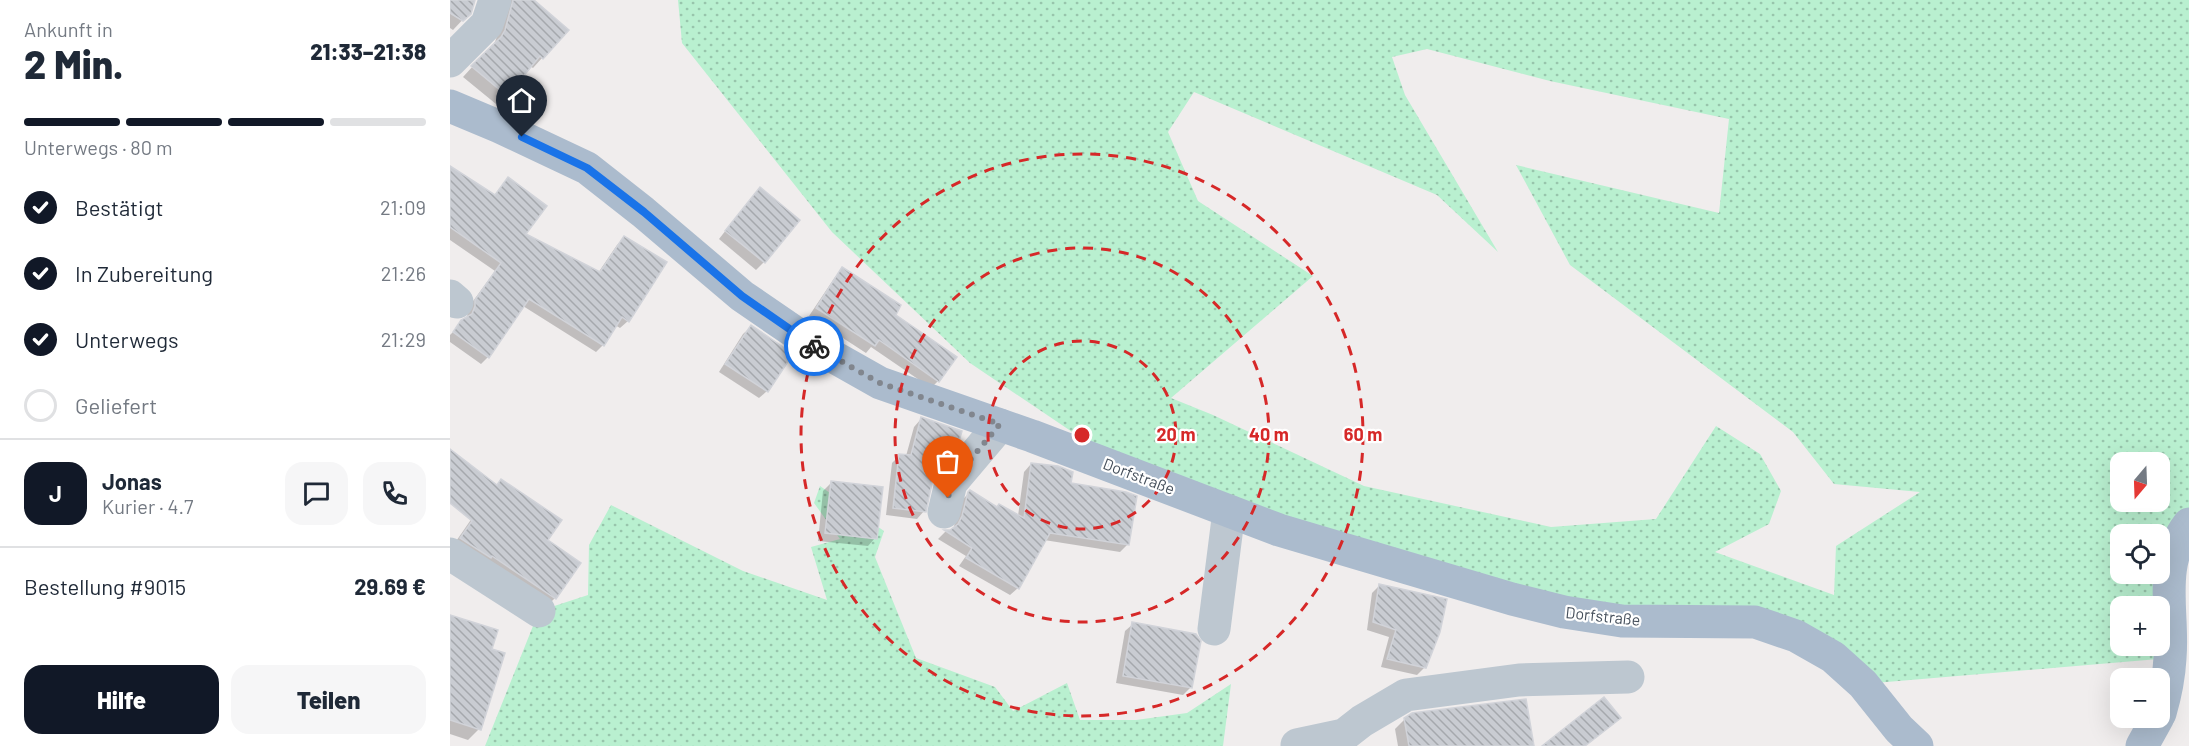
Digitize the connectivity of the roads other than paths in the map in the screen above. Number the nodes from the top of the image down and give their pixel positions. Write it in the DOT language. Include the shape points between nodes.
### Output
graph roads {
  1 [pos="495,0"];
  2 [pos="450,61"];
  3 [pos="450,106"];
  4 [pos="1000,424"];
  5 [pos="1229,511"];
  6 [pos="944,512"];
  7 [pos="2189,524"];
  8 [pos="450,554"];
  9 [pos="538,611"];
  10 [pos="1214,629"];
  11 [pos="2168,668"];
  12 [pos="1628,677"];
  13 [pos="2152,728"];
  14 [pos="1297,745"];
  15 [pos="1917,746"];
  16 [pos="2142,746"];
  1 -- 2 [label="street" via="488,24"];
  3 -- 4 [label="main road, Dorfstraße" via="587,168 742,296 818,348 880,383"];
  4 -- 5 [label="main road, Dorfstraße"];
  4 -- 6 [label="street" via="951,483"];
  5 -- 10 [label="street"];
  5 -- 15 [label="main road, Dorfstraße" via="1279,531 1564,612 1623,621 1755,622 1796,636 1833,657 1863,684"];
  7 -- 11 [label="main road" via="2171,558"];
  8 -- 9 [label="street"];
  12 -- 14 [label="street" via="1519,680 1406,695 1344,735"];
  13 -- 16 [label="main road"];
}
